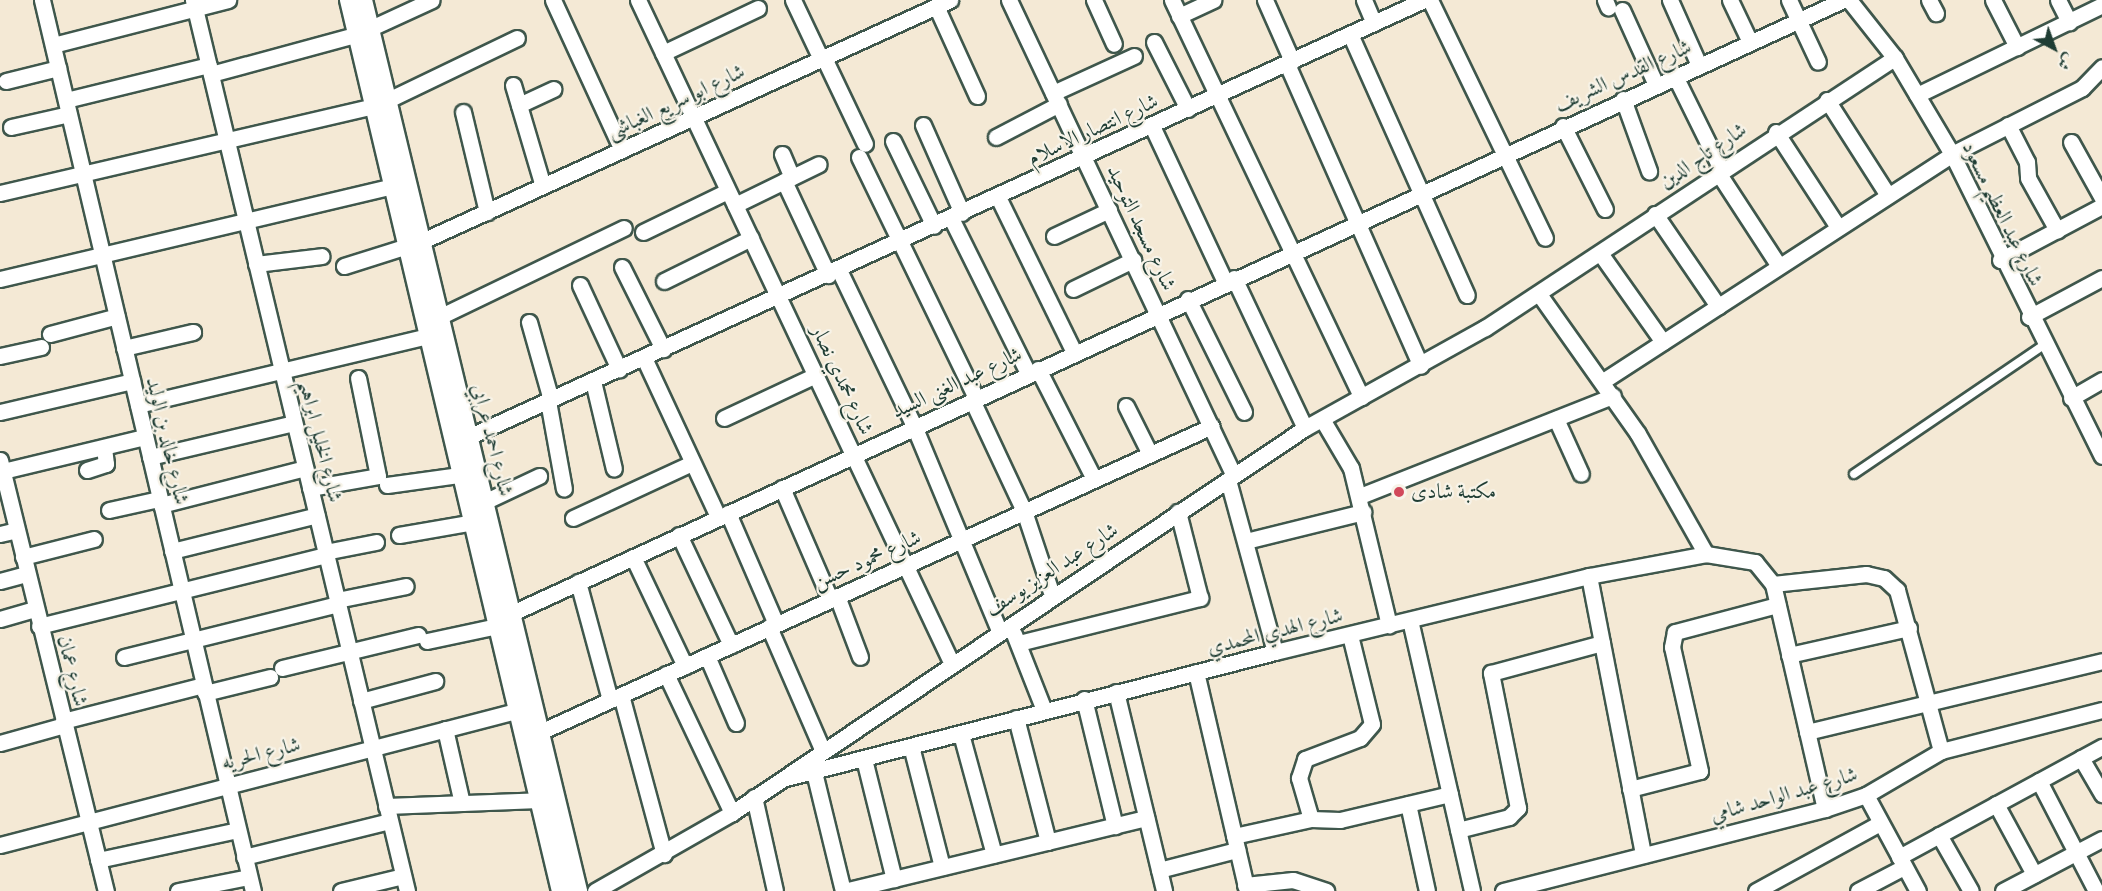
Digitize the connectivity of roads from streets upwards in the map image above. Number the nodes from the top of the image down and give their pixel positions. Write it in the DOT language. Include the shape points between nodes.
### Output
graph roads {
  1 [pos="42,0"];
  2 [pos="228,0"];
  3 [pos="349,0"];
  4 [pos="363,0"];
  5 [pos="432,0"];
  6 [pos="553,0"];
  7 [pos="638,0"];
  8 [pos="793,0"];
  9 [pos="1008,0"];
  10 [pos="1094,0"];
  11 [pos="1172,0"];
  12 [pos="1214,0"];
  13 [pos="1265,0"];
  14 [pos="1364,0"];
  15 [pos="1424,0"];
  16 [pos="1430,0"];
  17 [pos="1670,0"];
  18 [pos="1730,0"];
  19 [pos="1789,0"];
  20 [pos="1843,0"];
  21 [pos="1850,0"];
  22 [pos="1994,0"];
  23 [pos="2058,0"];
  24 [pos="937,3"];
  25 [pos="194,4"];
  26 [pos="2102,5"];
  27 [pos="1612,6"];
  28 [pos="758,8"];
  29 [pos="1179,16"];
  30 [pos="1798,20"];
  31 [pos="2069,21"];
  32 [pos="1374,23"];
  33 [pos="364,32"];
  34 [pos="1350,34"];
  35 [pos="517,38"];
  36 [pos="1154,42"];
  37 [pos="1750,42"];
  38 [pos="1114,44"];
  39 [pos="53,45"];
  40 [pos="2017,47"];
  41 [pos="663,53"];
  42 [pos="1134,56"];
  43 [pos="822,58"];
  44 [pos="1895,58"];
  45 [pos="1290,62"];
  46 [pos="1818,62"];
  47 [pos="1699,65"];
  48 [pos="2102,67"];
  49 [pos="58,68"];
  50 [pos="210,69"];
  51 [pos="1675,76"];
  52 [pos="6,81"];
  53 [pos="513,85"];
  54 [pos="1656,85"];
  55 [pos="553,89"];
  56 [pos="1917,95"];
  57 [pos="977,96"];
  58 [pos="1217,96"];
  59 [pos="1056,99"];
  60 [pos="1623,99"];
  61 [pos="1827,100"];
  62 [pos="381,103"];
  63 [pos="519,105"];
  64 [pos="67,107"];
  65 [pos="1188,109"];
  66 [pos="463,112"];
  67 [pos="694,117"];
  68 [pos="923,125"];
  69 [pos="1152,126"];
  70 [pos="1563,126"];
  71 [pos="2008,126"];
  72 [pos="11,127"];
  73 [pos="1776,132"];
  74 [pos="996,137"];
  75 [pos="226,140"];
  76 [pos="893,141"];
  77 [pos="2071,142"];
  78 [pos="622,150"];
  79 [pos="1504,153"];
  80 [pos="782,154"];
  81 [pos="1952,154"];
  82 [pos="1084,157"];
  83 [pos="819,164"];
  84 [pos="1719,170"];
  85 [pos="1649,171"];
  86 [pos="83,173"];
  87 [pos="788,179"];
  88 [pos="393,186"];
  89 [pos="543,186"];
  90 [pos="728,191"];
  91 [pos="1421,192"];
  92 [pos="0,193"];
  93 [pos="1887,194"];
  94 [pos="998,196"];
  95 [pos="2102,198"];
  96 [pos="735,205"];
  97 [pos="2102,206"];
  98 [pos="1605,209"];
  99 [pos="1109,210"];
  100 [pos="487,212"];
  101 [pos="1655,214"];
  102 [pos="957,215"];
  103 [pos="245,219"];
  104 [pos="1357,221"];
  105 [pos="934,226"];
  106 [pos="1838,227"];
  107 [pos="624,228"];
  108 [pos="2057,230"];
  109 [pos="643,231"];
  110 [pos="1053,236"];
  111 [pos="751,237"];
  112 [pos="1545,238"];
  113 [pos="899,242"];
  114 [pos="414,244"];
  115 [pos="1290,252"];
  116 [pos="1600,253"];
  117 [pos="102,254"];
  118 [pos="322,256"];
  119 [pos="1133,260"];
  120 [pos="2001,260"];
  121 [pos="256,264"];
  122 [pos="344,266"];
  123 [pos="1779,266"];
  124 [pos="622,267"];
  125 [pos="834,272"];
  126 [pos="2102,278"];
  127 [pos="0,279"];
  128 [pos="1230,280"];
  129 [pos="664,281"];
  130 [pos="580,285"];
  131 [pos="1073,289"];
  132 [pos="1467,294"];
  133 [pos="1539,294"];
  134 [pos="779,297"];
  135 [pos="1188,299"];
  136 [pos="1718,306"];
  137 [pos="1158,313"];
  138 [pos="117,316"];
  139 [pos="439,317"];
  140 [pos="2029,317"];
  141 [pos="529,321"];
  142 [pos="193,332"];
  143 [pos="50,333"];
  144 [pos="428,336"];
  145 [pos="1663,342"];
  146 [pos="41,347"];
  147 [pos="124,348"];
  148 [pos="663,350"];
  149 [pos="1074,352"];
  150 [pos="0,356"];
  151 [pos="644,358"];
  152 [pos="1421,366"];
  153 [pos="619,369"];
  154 [pos="282,371"];
  155 [pos="1033,371"];
  156 [pos="816,375"];
  157 [pos="358,378"];
  158 [pos="2102,380"];
  159 [pos="132,381"];
  160 [pos="593,381"];
  161 [pos="1604,381"];
  162 [pos="1613,396"];
  163 [pos="1361,397"];
  164 [pos="2071,398"];
  165 [pos="974,399"];
  166 [pos="550,400"];
  167 [pos="138,405"];
  168 [pos="1126,406"];
  169 [pos="1244,411"];
  170 [pos="0,412"];
  171 [pos="724,418"];
  172 [pos="1322,419"];
  173 [pos="1556,419"];
  174 [pos="294,423"];
  175 [pos="914,426"];
  176 [pos="1212,426"];
  177 [pos="1305,428"];
  178 [pos="145,437"];
  179 [pos="468,437"];
  180 [pos="104,447"];
  181 [pos="854,454"];
  182 [pos="1150,454"];
  183 [pos="2102,456"];
  184 [pos="150,457"];
  185 [pos="693,463"];
  186 [pos="305,468"];
  187 [pos="614,468"];
  188 [pos="87,470"];
  189 [pos="2,474"];
  190 [pos="469,474"];
  191 [pos="1581,474"];
  192 [pos="538,476"];
  193 [pos="1231,478"];
  194 [pos="1094,480"];
  195 [pos="387,485"];
  196 [pos="310,488"];
  197 [pos="782,488"];
  198 [pos="564,489"];
  199 [pos="1360,496"];
  200 [pos="160,502"];
  201 [pos="109,510"];
  202 [pos="1024,511"];
  203 [pos="1178,512"];
  204 [pos="1363,512"];
  205 [pos="317,515"];
  206 [pos="481,515"];
  207 [pos="723,515"];
  208 [pos="573,518"];
  209 [pos="17,530"];
  210 [pos="0,534"];
  211 [pos="399,535"];
  212 [pos="679,535"];
  213 [pos="94,539"];
  214 [pos="963,539"];
  215 [pos="1246,541"];
  216 [pos="376,542"];
  217 [pos="172,551"];
  218 [pos="326,554"];
  219 [pos="1706,554"];
  220 [pos="633,556"];
  221 [pos="23,557"];
  222 [pos="906,565"];
  223 [pos="27,574"];
  224 [pos="1589,576"];
  225 [pos="0,581"];
  226 [pos="578,582"];
  227 [pos="1773,584"];
  228 [pos="406,586"];
  229 [pos="181,591"];
  230 [pos="1052,595"];
  231 [pos="834,598"];
  232 [pos="337,602"];
  233 [pos="1777,604"];
  234 [pos="35,609"];
  235 [pos="0,619"];
  236 [pos="1410,620"];
  237 [pos="506,621"];
  238 [pos="1389,625"];
  239 [pos="39,626"];
  240 [pos="772,626"];
  241 [pos="1004,627"];
  242 [pos="1909,628"];
  243 [pos="1350,635"];
  244 [pos="192,639"];
  245 [pos="1602,643"];
  246 [pos="1018,644"];
  247 [pos="731,645"];
  248 [pos="349,652"];
  249 [pos="1275,652"];
  250 [pos="1789,655"];
  251 [pos="707,656"];
  252 [pos="124,657"];
  253 [pos="860,657"];
  254 [pos="2102,661"];
  255 [pos="951,662"];
  256 [pos="684,666"];
  257 [pos="1196,672"];
  258 [pos="666,675"];
  259 [pos="435,681"];
  260 [pos="204,689"];
  261 [pos="1116,692"];
  262 [pos="616,697"];
  263 [pos="1084,699"];
  264 [pos="361,701"];
  265 [pos="1928,703"];
  266 [pos="525,709"];
  267 [pos="1044,710"];
  268 [pos="2102,710"];
  269 [pos="1016,718"];
  270 [pos="64,723"];
  271 [pos="736,723"];
  272 [pos="445,729"];
  273 [pos="540,732"];
  274 [pos="1807,732"];
  275 [pos="961,734"];
  276 [pos="0,743"];
  277 [pos="911,746"];
  278 [pos="2102,747"];
  279 [pos="372,748"];
  280 [pos="822,749"];
  281 [pos="1941,751"];
  282 [pos="2081,758"];
  283 [pos="864,759"];
  284 [pos="814,772"];
  285 [pos="779,779"];
  286 [pos="2039,781"];
  287 [pos="227,785"];
  288 [pos="1630,789"];
  289 [pos="1450,794"];
  290 [pos="2102,794"];
  291 [pos="1866,795"];
  292 [pos="754,797"];
  293 [pos="538,800"];
  294 [pos="462,803"];
  295 [pos="1408,804"];
  296 [pos="1996,804"];
  297 [pos="1825,809"];
  298 [pos="387,813"];
  299 [pos="732,813"];
  300 [pos="1146,818"];
  301 [pos="88,819"];
  302 [pos="1311,819"];
  303 [pos="1880,823"];
  304 [pos="1115,826"];
  305 [pos="238,830"];
  306 [pos="1458,830"];
  307 [pos="1939,835"];
  308 [pos="2102,839"];
  309 [pos="1048,842"];
  310 [pos="1236,843"];
  311 [pos="0,845"];
  312 [pos="2077,851"];
  313 [pos="664,854"];
  314 [pos="994,855"];
  315 [pos="1643,855"];
  316 [pos="244,856"];
  317 [pos="98,860"];
  318 [pos="1902,862"];
  319 [pos="942,867"];
  320 [pos="1159,870"];
  321 [pos="2034,874"];
  322 [pos="894,879"];
  323 [pos="251,884"];
  324 [pos="405,884"];
  325 [pos="2021,886"];
  326 [pos="1246,888"];
  327 [pos="1311,888"];
  328 [pos="106,891"];
  329 [pos="178,891"];
  330 [pos="341,891"];
  331 [pos="561,891"];
  332 [pos="578,891"];
  333 [pos="595,891"];
  334 [pos="775,891"];
  335 [pos="844,891"];
  336 [pos="1164,891"];
  337 [pos="1326,891"];
  338 [pos="1427,891"];
  339 [pos="1472,891"];
  340 [pos="1503,891"];
  341 [pos="1756,891"];
  342 [pos="1858,891"];
  343 [pos="1917,891"];
  344 [pos="1971,891"];
  345 [pos="2003,891"];
  346 [pos="2096,891"];
  1 -- 39 [label="street, شارع خالد بن الوليد"];
  2 -- 25 [label="street"];
  3 -- 33 [label="street, شارع احمد عرابي"];
  4 -- 33 [label="street, شارع احمد عرابي"];
  5 -- 33 [label="street"];
  6 -- 78 [label="street"];
  7 -- 41 [label="street, شارع محمدي نصار"];
  8 -- 43 [label="street"];
  9 -- 59 [label="street, شارع مسجد التوحيد"];
  10 -- 38 [label="street"];
  11 -- 29 [label="street"];
  12 -- 29 [label="street"];
  13 -- 45 [label="street"];
  14 -- 32 [label="street"];
  15 -- 32 [label="street, شارع انتصار الاسلام"];
  16 -- 79 [label="street"];
  17 -- 47 [label="street"];
  18 -- 37 [label="street"];
  19 -- 30 [label="street"];
  20 -- 30 [label="street, شارع القدس الشريف"];
  21 -- 44 [label="street, شارع عبد العظيم مسعود"];
  22 -- 40 [label="street"];
  23 -- 31 [label="street"];
  24 -- 43 [label="street, شارع ابو سريع الغباشى"];
  24 -- 57 [label="street"];
  25 -- 39 [label="street"];
  25 -- 50 [label="street, شارع الخليل ابراهيم"];
  26 -- 31 [label="street"];
  27 -- 54 [label="street"];
  28 -- 41 [label="street"];
  29 -- 58 [label="street"];
  30 -- 37 [label="street, شارع القدس الشريف"];
  30 -- 46 [label="street"];
  31 -- 40 [label="street"];
  32 -- 34 [label="street, شارع انتصار الاسلام"];
  33 -- 50 [label="street"];
  33 -- 62 [label="street, شارع احمد عرابي"];
  34 -- 45 [label="street, شارع انتصار الاسلام"];
  34 -- 91 [label="street"];
  35 -- 62 [label="street"];
  36 -- 65 [label="street"];
  37 -- 47 [label="street, شارع القدس الشريف"];
  39 -- 49 [label="street, شارع خالد بن الوليد"];
  40 -- 56 [label="street"];
  41 -- 67 [label="street, شارع محمدي نصار"];
  42 -- 59 [label="street"];
  43 -- 67 [label="street, شارع ابو سريع الغباشى"];
  43 -- 113 [label="street"];
  44 -- 56 [label="street, شارع عبد العظيم مسعود"];
  44 -- 61 [label="street, شارع تاج الدين"];
  45 -- 58 [label="street, شارع انتصار الاسلام"];
  45 -- 104 [label="street"];
  47 -- 51 [label="street, شارع القدس الشريف"];
  48 -- 71 [label="street" via="2082,88"];
  49 -- 52 [label="street"];
  49 -- 64 [label="street, شارع خالد بن الوليد"];
  50 -- 64 [label="street"];
  50 -- 75 [label="street, شارع الخليل ابراهيم"];
  51 -- 54 [label="street, شارع القدس الشريف"];
  51 -- 84 [label="street"];
  53 -- 63 [label="street"];
  54 -- 60 [label="street, شارع القدس الشريف"];
  55 -- 63 [label="street"];
  56 -- 81 [label="street, شارع عبد العظيم مسعود"];
  58 -- 65 [label="street, شارع انتصار الاسلام"];
  58 -- 115 [label="street"];
  59 -- 74 [label="street"];
  59 -- 82 [label="street, شارع مسجد التوحيد"];
  60 -- 70 [label="street, شارع القدس الشريف"];
  60 -- 85 [label="street"];
  61 -- 73 [label="street, شارع تاج الدين"];
  61 -- 93 [label="street"];
  62 -- 75 [label="street"];
  62 -- 88 [label="street, شارع احمد عرابي"];
  62 -- 114 [label="street, شارع احمد عرابي"];
  63 -- 89 [label="street"];
  64 -- 72 [label="street"];
  64 -- 86 [label="street, شارع خالد بن الوليد"];
  65 -- 69 [label="street, شارع انتصار الاسلام"];
  66 -- 100 [label="street"];
  67 -- 78 [label="street, شارع ابو سريع الغباشى"];
  67 -- 90 [label="street, شارع محمدي نصار"];
  68 -- 102 [label="street"];
  69 -- 82 [label="street, شارع انتصار الاسلام"];
  69 -- 128 [label="street"];
  70 -- 79 [label="street, شارع القدس الشريف"];
  70 -- 98 [label="street"];
  71 -- 81 [label="street"];
  71 -- 108 [label="street" via="2026,162 2028,178"];
  73 -- 84 [label="street, شارع تاج الدين"];
  73 -- 106 [label="street"];
  75 -- 86 [label="street"];
  75 -- 103 [label="street, شارع الخليل ابراهيم"];
  76 -- 105 [label="street"];
  77 -- 95 [label="street"];
  78 -- 89 [label="street, شارع ابو سريع الغباشى"];
  79 -- 91 [label="street, شارع القدس الشريف"];
  79 -- 112 [label="street"];
  80 -- 87 [label="street"];
  81 -- 93 [label="street"];
  81 -- 120 [label="street, شارع عبد العظيم مسعود"];
  82 -- 94 [label="street, شارع انتصار الاسلام"];
  82 -- 99 [label="street, شارع مسجد التوحيد"];
  83 -- 87 [label="street"];
  84 -- 101 [label="street, شارع تاج الدين"];
  84 -- 123 [label="street"];
  86 -- 92 [label="street"];
  86 -- 117 [label="street, شارع خالد بن الوليد"];
  87 -- 96 [label="street"];
  87 -- 125 [label="street"];
  88 -- 103 [label="street"];
  88 -- 114 [label="street, شارع احمد عرابي"];
  89 -- 100 [label="street, شارع ابو سريع الغباشى"];
  90 -- 96 [label="street, شارع محمدي نصار"];
  90 -- 109 [label="street"];
  91 -- 104 [label="street, شارع عبد الغنى السيد"];
  91 -- 132 [label="street"];
  93 -- 106 [label="street"];
  94 -- 102 [label="street, شارع انتصار الاسلام"];
  94 -- 149 [label="street"];
  96 -- 111 [label="street, شارع محمدي نصار"];
  97 -- 108 [label="street"];
  99 -- 110 [label="street"];
  99 -- 119 [label="street, شارع مسجد التوحيد"];
  100 -- 114 [label="street, شارع ابو سريع الغباشى"];
  101 -- 116 [label="street, شارع تاج الدين"];
  101 -- 136 [label="street"];
  102 -- 105 [label="street, شارع انتصار الاسلام"];
  102 -- 155 [label="street"];
  103 -- 117 [label="street"];
  103 -- 121 [label="street, شارع الخليل ابراهيم"];
  104 -- 115 [label="street, شارع عبد الغنى السيد"];
  104 -- 152 [label="street"];
  105 -- 113 [label="street, شارع انتصار الاسلام"];
  106 -- 123 [label="street"];
  107 -- 139 [label="street"];
  108 -- 120 [label="street"];
  111 -- 129 [label="street"];
  111 -- 134 [label="street, شارع محمدي نصار"];
  113 -- 125 [label="street, شارع انتصار الاسلام"];
  113 -- 165 [label="street"];
  114 -- 122 [label="street, شارع ابو سريع الغباشى"];
  114 -- 139 [label="street, شارع احمد عرابي"];
  114 -- 144 [label="street, شارع احمد عرابي"];
  115 -- 128 [label="street, شارع عبد الغنى السيد"];
  115 -- 163 [label="street"];
  116 -- 133 [label="street, شارع تاج الدين"];
  116 -- 145 [label="street"];
  117 -- 127 [label="street"];
  117 -- 138 [label="street, شارع خالد بن الوليد"];
  118 -- 121 [label="street"];
  119 -- 131 [label="street"];
  119 -- 137 [label="street, شارع مسجد التوحيد"];
  120 -- 140 [label="street, شارع عبد العظيم مسعود"];
  121 -- 154 [label="street, شارع الخليل ابراهيم"];
  123 -- 136 [label="street"];
  124 -- 148 [label="street"];
  125 -- 134 [label="street, شارع انتصار الاسلام"];
  125 -- 175 [label="street"];
  126 -- 140 [label="street"];
  128 -- 135 [label="street, شارع عبد الغنى السيد"];
  128 -- 177 [label="street"];
  130 -- 153 [label="street"];
  133 -- 152 [label="street, شارع عبد العزيز يوسف"];
  133 -- 161 [label="street"];
  134 -- 148 [label="street, شارع انتصار الاسلام"];
  134 -- 156 [label="street, شارع محمدي نصار"];
  135 -- 137 [label="street, شارع عبد الغنى السيد"];
  135 -- 169 [label="street"];
  136 -- 145 [label="street"];
  137 -- 149 [label="street, شارع عبد الغنى السيد"];
  137 -- 176 [label="street, شارع مسجد التوحيد"];
  138 -- 143 [label="street"];
  138 -- 147 [label="street, شارع خالد بن الوليد"];
  139 -- 179 [label="street, شارع احمد عرابي"];
  140 -- 164 [label="street, شارع عبد العظيم مسعود"];
  141 -- 166 [label="street"];
  142 -- 147 [label="street"];
  144 -- 154 [label="street"];
  144 -- 190 [label="street, شارع احمد عرابي"];
  145 -- 161 [label="street"];
  146 -- 150 [label="street"];
  147 -- 159 [label="street, شارع خالد بن الوليد"];
  148 -- 151 [label="street, شارع انتصار الاسلام"];
  149 -- 155 [label="street, شارع عبد الغنى السيد"];
  151 -- 153 [label="street, شارع انتصار الاسلام"];
  151 -- 185 [label="street"];
  152 -- 163 [label="street, شارع عبد العزيز يوسف"];
  153 -- 160 [label="street, شارع انتصار الاسلام"];
  154 -- 167 [label="street"];
  154 -- 174 [label="street, شارع الخليل ابراهيم"];
  155 -- 165 [label="street, شارع عبد الغنى السيد"];
  155 -- 194 [label="street"];
  156 -- 171 [label="street"];
  156 -- 181 [label="street, شارع محمدي نصار"];
  157 -- 196 [label="street" via="378,476"];
  158 -- 164 [label="street"];
  159 -- 167 [label="street, شارع خالد بن الوليد"];
  159 -- 170 [label="street"];
  160 -- 166 [label="street, شارع انتصار الاسلام"];
  160 -- 187 [label="street"];
  161 -- 162 [label="street"];
  162 -- 173 [label="street"];
  162 -- 219 [label="street"];
  163 -- 172 [label="street, شارع عبد العزيز يوسف"];
  164 -- 183 [label="street, شارع عبد العظيم مسعود"];
  165 -- 175 [label="street, شارع عبد الغنى السيد"];
  165 -- 202 [label="street"];
  166 -- 179 [label="street, شارع انتصار الاسلام"];
  166 -- 198 [label="street"];
  167 -- 178 [label="street, شارع خالد بن الوليد"];
  168 -- 182 [label="street"];
  172 -- 177 [label="street, شارع عبد العزيز يوسف"];
  172 -- 199 [label="street" via="1339,442"];
  173 -- 191 [label="street"];
  173 -- 199 [label="street"];
  174 -- 184 [label="street"];
  174 -- 186 [label="street, شارع الخليل ابراهيم"];
  175 -- 181 [label="street, شارع عبد الغنى السيد"];
  175 -- 214 [label="street"];
  176 -- 182 [label="street, شارع محمود حسن"];
  176 -- 193 [label="street, شارع مسجد التوحيد"];
  177 -- 193 [label="street, شارع عبد العزيز يوسف"];
  178 -- 180 [label="street"];
  178 -- 184 [label="street, شارع خالد بن الوليد"];
  179 -- 190 [label="street, شارع احمد عرابي"];
  180 -- 188 [label="street" via="106,464"];
  180 -- 189 [label="street"];
  181 -- 197 [label="street, شارع عبد الغنى السيد"];
  181 -- 222 [label="street, شارع محمدي نصار"];
  182 -- 194 [label="street, شارع محمود حسن"];
  184 -- 200 [label="street, شارع خالد بن الوليد"];
  185 -- 207 [label="street"];
  185 -- 208 [label="street"];
  186 -- 196 [label="street, شارع الخليل ابراهيم"];
  186 -- 200 [label="street"];
  189 -- 209 [label="street, شارع عمان"];
  190 -- 195 [label="street"];
  190 -- 206 [label="street, شارع احمد عرابي"];
  192 -- 206 [label="street"];
  193 -- 203 [label="street, شارع عبد العزيز يوسف"];
  193 -- 215 [label="street, شارع مسجد التوحيد"];
  194 -- 202 [label="street, شارع محمود حسن"];
  196 -- 205 [label="street, شارع الخليل ابراهيم"];
  197 -- 207 [label="street, شارع عبد الغنى السيد"];
  197 -- 231 [label="street"];
  199 -- 204 [label="street"];
  200 -- 201 [label="street"];
  200 -- 217 [label="street, شارع خالد بن الوليد"];
  202 -- 214 [label="street, شارع محمود حسن"];
  202 -- 230 [label="street"];
  203 -- 230 [label="street, شارع عبد العزيز يوسف"];
  203 -- 246 [label="street" via="1200,598"];
  204 -- 215 [label="street"];
  204 -- 238 [label="street"];
  205 -- 217 [label="street"];
  205 -- 218 [label="street, شارع الخليل ابراهيم"];
  206 -- 211 [label="street"];
  206 -- 237 [label="street, شارع احمد عرابي"];
  207 -- 212 [label="street, شارع عبد الغنى السيد"];
  207 -- 240 [label="street"];
  209 -- 210 [label="street"];
  209 -- 221 [label="street, شارع عمان"];
  212 -- 220 [label="street, شارع عبد الغنى السيد"];
  212 -- 247 [label="street"];
  213 -- 221 [label="street"];
  214 -- 222 [label="street, شارع محمود حسن"];
  214 -- 241 [label="street"];
  215 -- 249 [label="street, شارع مسجد التوحيد"];
  216 -- 218 [label="street"];
  217 -- 229 [label="street, شارع خالد بن الوليد"];
  218 -- 229 [label="street"];
  218 -- 232 [label="street, شارع الخليل ابراهيم"];
  219 -- 224 [label="street, شارع الهدي المحمدي"];
  219 -- 227 [label="street, شارع الهدي المحمدي" via="1755,562"];
  220 -- 226 [label="street, شارع عبد الغنى السيد"];
  220 -- 256 [label="street"];
  221 -- 223 [label="street, شارع عمان"];
  222 -- 231 [label="street, شارع محمود حسن"];
  222 -- 255 [label="street, شارع محمدي نصار"];
  223 -- 225 [label="street"];
  223 -- 234 [label="street, شارع عمان"];
  224 -- 236 [label="street, شارع الهدي المحمدي"];
  224 -- 245 [label="street"];
  226 -- 237 [label="street, شارع عبد الغنى السيد"];
  226 -- 262 [label="street"];
  227 -- 233 [label="street"];
  227 -- 242 [label="street" via="1866,574 1884,578 1897,590"];
  228 -- 232 [label="street"];
  229 -- 239 [label="street"];
  229 -- 244 [label="street, شارع خالد بن الوليد"];
  230 -- 241 [label="street, شارع عبد العزيز يوسف"];
  231 -- 240 [label="street, شارع محمود حسن"];
  231 -- 253 [label="street"];
  232 -- 244 [label="street"];
  232 -- 248 [label="street, شارع الخليل ابراهيم"];
  233 -- 250 [label="street"];
  233 -- 288 [label="street" via="1675,632 1672,647 1700,771"];
  234 -- 235 [label="street"];
  234 -- 239 [label="street, شارع عمان"];
  236 -- 238 [label="street, شارع الهدي المحمدي"];
  236 -- 289 [label="street"];
  237 -- 248 [label="street, شارع عبد الغنى السيد"];
  237 -- 266 [label="street, شارع احمد عرابي"];
  238 -- 243 [label="street, شارع الهدي المحمدي"];
  239 -- 270 [label="street, شارع عمان"];
  240 -- 247 [label="street, شارع محمود حسن"];
  240 -- 280 [label="street"];
  241 -- 246 [label="street"];
  241 -- 255 [label="street, شارع عبد العزيز يوسف"];
  242 -- 250 [label="street"];
  242 -- 265 [label="street"];
  243 -- 249 [label="street, شارع الهدي المحمدي"];
  243 -- 302 [label="street" via="1372,724 1360,738 1305,759 1299,778"];
  244 -- 252 [label="street"];
  244 -- 260 [label="street, شارع خالد بن الوليد"];
  245 -- 288 [label="street"];
  245 -- 306 [label="street" via="1491,673 1518,808 1509,817"];
  246 -- 267 [label="street"];
  247 -- 251 [label="street, شارع محمود حسن"];
  248 -- 260 [label="street, شارع عبد الغنى السيد"];
  248 -- 264 [label="street, شارع الخليل ابراهيم"];
  249 -- 257 [label="street, شارع الهدي المحمدي"];
  250 -- 274 [label="street"];
  251 -- 256 [label="street, شارع محمود حسن"];
  251 -- 271 [label="street"];
  254 -- 265 [label="street"];
  255 -- 280 [label="street, شارع عبد العزيز يوسف"];
  256 -- 258 [label="street, شارع محمود حسن"];
  257 -- 261 [label="street, شارع الهدي المحمدي"];
  257 -- 310 [label="street"];
  258 -- 262 [label="street, شارع محمود حسن"];
  258 -- 299 [label="street"];
  259 -- 264 [label="street"];
  260 -- 270 [label="street, شارع عبد الغنى السيد"];
  260 -- 287 [label="street, شارع خالد بن الوليد"];
  261 -- 263 [label="street, شارع الهدي المحمدي"];
  261 -- 300 [label="street"];
  262 -- 273 [label="street, شارع محمود حسن"];
  262 -- 313 [label="street"];
  263 -- 267 [label="street, شارع الهدي المحمدي"];
  263 -- 304 [label="street"];
  264 -- 279 [label="street, شارع الخليل ابراهيم"];
  265 -- 274 [label="street"];
  265 -- 281 [label="street"];
  266 -- 272 [label="street, شارع الحريه"];
  266 -- 273 [label="street, شارع احمد عرابي"];
  266 -- 293 [label="street, شارع احمد عرابي"];
  267 -- 269 [label="street, شارع الهدي المحمدي"];
  268 -- 281 [label="street, شارع عبد الواحد شامي"];
  269 -- 275 [label="street, شارع الهدي المحمدي"];
  269 -- 309 [label="street"];
  270 -- 276 [label="street, شارع عبد الغنى السيد"];
  270 -- 301 [label="street, شارع عمان"];
  272 -- 279 [label="street, شارع الحريه"];
  272 -- 294 [label="street"];
  273 -- 332 [label="street, شارع احمد عرابي"];
  274 -- 297 [label="street"];
  275 -- 277 [label="street, شارع الهدي المحمدي"];
  275 -- 314 [label="street"];
  277 -- 283 [label="street, شارع الهدي المحمدي"];
  277 -- 319 [label="street"];
  278 -- 282 [label="street"];
  279 -- 287 [label="street, شارع الحريه"];
  279 -- 298 [label="street, شارع الخليل ابراهيم"];
  280 -- 285 [label="street, شارع عبد العزيز يوسف"];
  281 -- 291 [label="street, شارع عبد الواحد شامي"];
  282 -- 286 [label="street"];
  282 -- 290 [label="street"];
  283 -- 284 [label="street, شارع الهدي المحمدي"];
  283 -- 322 [label="street"];
  284 -- 285 [label="street, شارع الهدي المحمدي"];
  284 -- 335 [label="street"];
  285 -- 292 [label="street, شارع عبد العزيز يوسف"];
  286 -- 296 [label="street"];
  286 -- 312 [label="street"];
  287 -- 301 [label="street, شارع الحريه"];
  287 -- 305 [label="street, شارع خالد بن الوليد"];
  288 -- 315 [label="street"];
  289 -- 295 [label="street"];
  289 -- 306 [label="street"];
  291 -- 297 [label="street, شارع عبد الواحد شامي"];
  291 -- 303 [label="street"];
  292 -- 299 [label="street, شارع عبد العزيز يوسف"];
  292 -- 334 [label="street"];
  293 -- 294 [label="street"];
  293 -- 331 [label="street, شارع احمد عرابي"];
  294 -- 298 [label="street"];
  295 -- 302 [label="street" via="1340,820"];
  295 -- 338 [label="street"];
  296 -- 307 [label="street"];
  296 -- 321 [label="street"];
  297 -- 315 [label="street, شارع عبد الواحد شامي"];
  298 -- 316 [label="street"];
  298 -- 324 [label="street, شارع الخليل ابراهيم"];
  299 -- 313 [label="street, شارع عبد العزيز يوسف"];
  300 -- 304 [label="street"];
  300 -- 320 [label="street"];
  301 -- 311 [label="street, شارع الحريه"];
  301 -- 317 [label="street, شارع عمان"];
  302 -- 310 [label="street"];
  303 -- 318 [label="street"];
  303 -- 341 [label="street"];
  304 -- 309 [label="street"];
  305 -- 316 [label="street, شارع خالد بن الوليد"];
  305 -- 317 [label="street"];
  306 -- 339 [label="street"];
  307 -- 318 [label="street"];
  307 -- 344 [label="street"];
  308 -- 312 [label="street"];
  309 -- 314 [label="street"];
  310 -- 320 [label="street"];
  310 -- 326 [label="street"];
  312 -- 321 [label="street"];
  312 -- 346 [label="street"];
  313 -- 333 [label="street, شارع عبد العزيز يوسف"];
  314 -- 319 [label="street"];
  315 -- 340 [label="street, شارع عبد الواحد شامي"];
  316 -- 323 [label="street, شارع خالد بن الوليد"];
  317 -- 328 [label="street, شارع عمان"];
  318 -- 342 [label="street"];
  318 -- 343 [label="street"];
  319 -- 322 [label="street"];
  320 -- 336 [label="street"];
  321 -- 325 [label="street"];
  322 -- 335 [label="street"];
  323 -- 329 [label="street"];
  324 -- 330 [label="street"];
  325 -- 345 [label="street"];
  326 -- 327 [label="street" via="1274,880"];
  327 -- 337 [label="street"];
}
